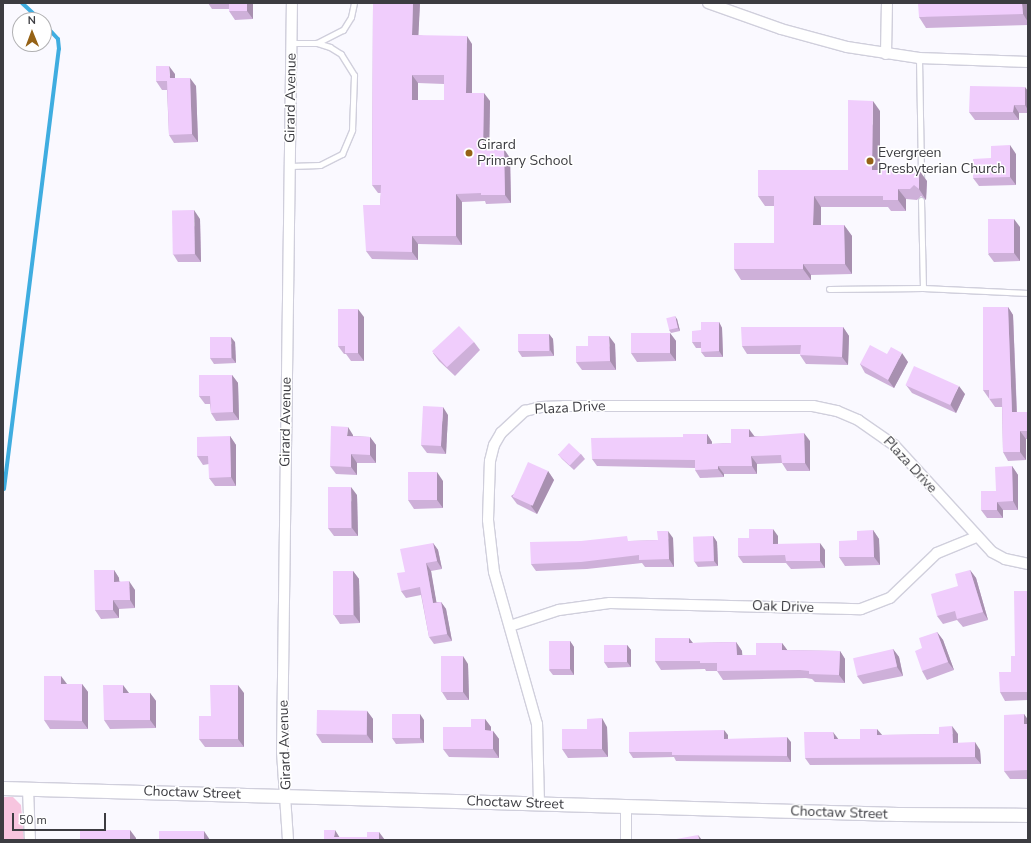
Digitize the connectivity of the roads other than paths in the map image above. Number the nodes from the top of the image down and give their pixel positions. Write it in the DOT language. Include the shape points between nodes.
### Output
graph roads {
  1 [pos="292,3"];
  2 [pos="354,3"];
  3 [pos="708,3"];
  4 [pos="887,3"];
  5 [pos="291,43"];
  6 [pos="318,44"];
  7 [pos="886,54"];
  8 [pos="919,58"];
  9 [pos="1028,62"];
  10 [pos="290,166"];
  11 [pos="921,181"];
  12 [pos="921,200"];
  13 [pos="923,288"];
  14 [pos="829,290"];
  15 [pos="1028,293"];
  16 [pos="976,538"];
  17 [pos="1028,564"];
  18 [pos="510,626"];
  19 [pos="3,788"];
  20 [pos="28,789"];
  21 [pos="286,796"];
  22 [pos="539,804"];
  23 [pos="626,807"];
  24 [pos="1028,815"];
  25 [pos="30,840"];
  26 [pos="288,840"];
  27 [pos="626,840"];
  1 -- 5 [label="street, Girard Avenue"];
  2 -- 6 [label="lane" via="351,17 343,30"];
  3 -- 7 [label="street" via="819,40"];
  4 -- 7 [label="street"];
  5 -- 6 [label="lane"];
  5 -- 10 [label="street, Girard Avenue"];
  6 -- 10 [label="lane" via="341,54 354,75 352,130 342,154 332,161 320,165"];
  7 -- 8 [label="street"];
  8 -- 9 [label="street"];
  8 -- 11 [label="lane"];
  10 -- 21 [label="street, Girard Avenue" via="282,752"];
  12 -- 13 [label="lane"];
  13 -- 14 [label="lane"];
  13 -- 15 [label="lane"];
  16 -- 17 [label="street" via="1005,559"];
  16 -- 18 [label="street, Oak Drive" via="938,553 890,598 861,609 610,604 559,610"];
  16 -- 18 [label="street, Plaza Drive" via="894,445 858,420 837,411 813,406 541,407 525,411 505,428 494,445 490,461 490,543 494,572"];
  18 -- 22 [label="street, Plaza Drive" via="537,724"];
  19 -- 20 [label="street, Choctaw Street"];
  20 -- 21 [label="street, Choctaw Street"];
  20 -- 25 [label="street"];
  21 -- 22 [label="street, Choctaw Street"];
  21 -- 26 [label="street, Girard Avenue"];
  22 -- 23 [label="street, Choctaw Street"];
  23 -- 24 [label="street, Choctaw Street"];
  23 -- 27 [label="street"];
}
